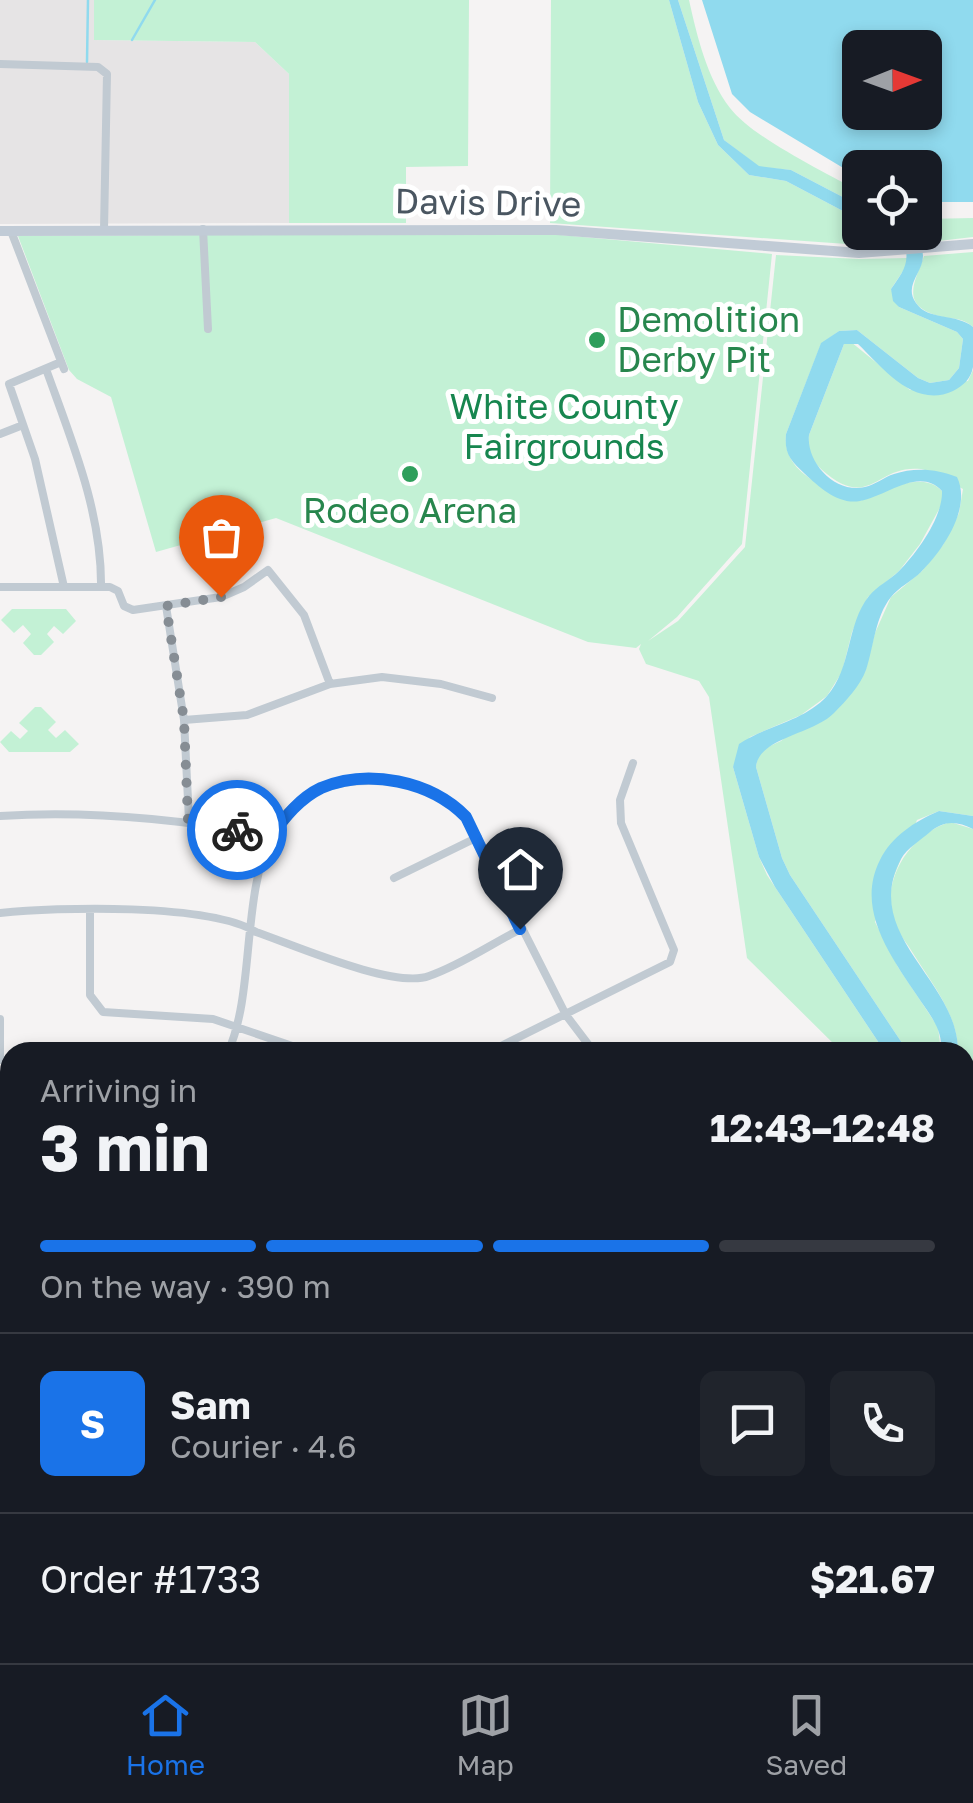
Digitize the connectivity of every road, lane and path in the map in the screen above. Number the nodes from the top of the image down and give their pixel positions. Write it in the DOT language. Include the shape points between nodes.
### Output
graph roads {
  1 [pos="0,64"];
  2 [pos="104,230"];
  3 [pos="202,230"];
  4 [pos="5,231"];
  5 [pos="973,244"];
  6 [pos="208,329"];
  7 [pos="46,369"];
  8 [pos="23,425"];
  9 [pos="0,434"];
  10 [pos="0,587"];
  11 [pos="64,587"];
  12 [pos="101,587"];
  13 [pos="166,606"];
  14 [pos="330,684"];
  15 [pos="492,698"];
  16 [pos="184,720"];
  17 [pos="633,763"];
  18 [pos="0,816"];
  19 [pos="188,820"];
  20 [pos="271,836"];
  21 [pos="478,837"];
  22 [pos="394,878"];
  23 [pos="90,909"];
  24 [pos="0,914"];
  25 [pos="249,928"];
  26 [pos="520,929"];
  27 [pos="566,1015"];
  28 [pos="238,1028"];
  29 [pos="232,1042"];
  30 [pos="280,1042"];
  31 [pos="510,1042"];
  32 [pos="586,1042"];
  1 -- 2 [label="street" via="105,70"];
  2 -- 3 [label="street, Davis Drive"];
  2 -- 4 [label="street, Davis Drive"];
  3 -- 5 [label="street, Davis Drive" via="556,230 859,253"];
  3 -- 6 [label="street"];
  4 -- 7 [label="street" via="62,366"];
  7 -- 8 [label="street" via="9,384"];
  7 -- 12 [label="street" via="80,463 102,557"];
  8 -- 9 [label="street"];
  8 -- 11 [label="street"];
  10 -- 11 [label="street"];
  11 -- 12 [label="street"];
  12 -- 13 [label="street" via="118,590 128,610"];
  13 -- 14 [label="street" via="234,592 268,570 304,615"];
  13 -- 16 [label="street"];
  14 -- 15 [label="street" via="392,678"];
  14 -- 16 [label="street" via="247,715"];
  16 -- 19 [label="street"];
  17 -- 27 [label="street" via="620,800 621,823 674,956"];
  18 -- 19 [label="street"];
  19 -- 20 [label="street"];
  20 -- 21 [label="street" via="321,788 366,780 431,790 452,803"];
  20 -- 25 [label="street" via="257,873"];
  21 -- 22 [label="street"];
  21 -- 26 [label="street"];
  23 -- 24 [label="street"];
  23 -- 25 [label="street" via="146,910"];
  23 -- 28 [label="street" via="90,995 103,1012 198,1016"];
  25 -- 26 [label="street" via="410,980"];
  25 -- 28 [label="street"];
  26 -- 27 [label="street"];
  27 -- 31 [label="street"];
  27 -- 32 [label="street"];
  28 -- 29 [label="street"];
  28 -- 30 [label="street"];
}
